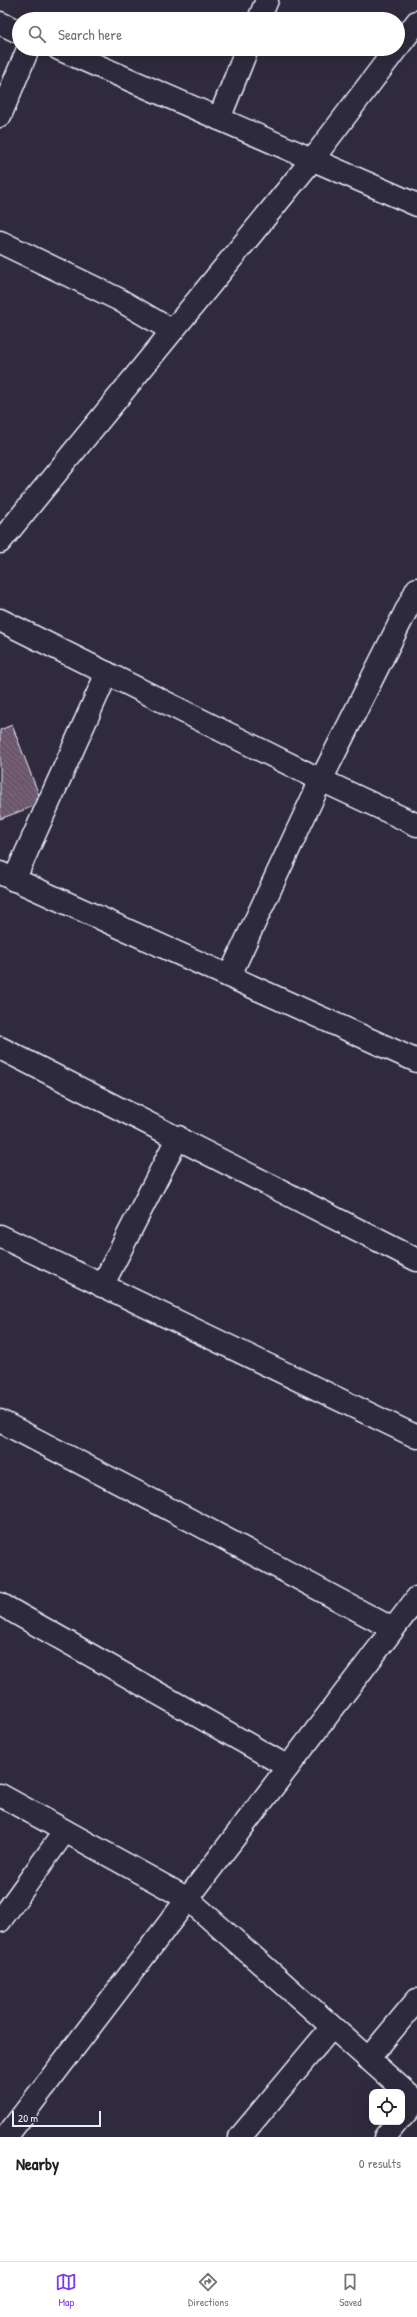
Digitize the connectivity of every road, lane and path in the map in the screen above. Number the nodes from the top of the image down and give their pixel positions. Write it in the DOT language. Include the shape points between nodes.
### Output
graph roads {
  1 [pos="267,0"];
  2 [pos="263,12"];
  3 [pos="417,22"];
  4 [pos="0,23"];
  5 [pos="12,29"];
  6 [pos="405,38"];
  7 [pos="25,56"];
  8 [pos="75,56"];
  9 [pos="244,56"];
  10 [pos="391,56"];
  11 [pos="0,116"];
  12 [pos="219,119"];
  13 [pos="312,160"];
  14 [pos="417,205"];
  15 [pos="0,242"];
  16 [pos="171,330"];
  17 [pos="0,542"];
  18 [pos="417,590"];
  19 [pos="0,620"];
  20 [pos="107,673"];
  21 [pos="321,780"];
  22 [pos="417,824"];
  23 [pos="7,877"];
  24 [pos="230,975"];
  25 [pos="0,1048"];
  26 [pos="417,1061"];
  27 [pos="178,1137"];
  28 [pos="0,1236"];
  29 [pos="417,1260"];
  30 [pos="102,1286"];
  31 [pos="1,1425"];
  32 [pos="417,1437"];
  33 [pos="417,1598"];
  34 [pos="0,1604"];
  35 [pos="393,1629"];
  36 [pos="288,1767"];
  37 [pos="0,1795"];
  38 [pos="65,1831"];
  39 [pos="188,1899"];
  40 [pos="0,1921"];
  41 [pos="417,2000"];
  42 [pos="332,2027"];
  43 [pos="368,2059"];
  44 [pos="412,2106"];
  45 [pos="395,2125"];
  46 [pos="6,2137"];
  47 [pos="240,2137"];
  48 [pos="385,2137"];
  1 -- 2 [label="street"];
  3 -- 6 [label="street"];
  4 -- 5 [label="street"];
  7 -- 11 [label="street"];
  8 -- 12 [label="street"];
  9 -- 12 [label="street"];
  10 -- 13 [label="street"];
  12 -- 13 [label="street"];
  13 -- 14 [label="street"];
  13 -- 16 [label="street"];
  15 -- 16 [label="street" via="118,299"];
  16 -- 17 [label="street"];
  18 -- 21 [label="street"];
  19 -- 20 [label="street"];
  20 -- 21 [label="street"];
  20 -- 23 [label="street"];
  21 -- 22 [label="street"];
  21 -- 24 [label="street"];
  23 -- 24 [label="street"];
  24 -- 26 [label="street"];
  25 -- 27 [label="street"];
  27 -- 29 [label="street"];
  27 -- 30 [label="street"];
  28 -- 30 [label="street"];
  30 -- 32 [label="street"];
  31 -- 35 [label="street" via="194,1522"];
  33 -- 35 [label="street"];
  34 -- 36 [label="street"];
  35 -- 36 [label="street"];
  36 -- 39 [label="street"];
  37 -- 38 [label="street"];
  38 -- 39 [label="street"];
  38 -- 40 [label="street"];
  39 -- 42 [label="street"];
  39 -- 46 [label="street"];
  41 -- 43 [label="street"];
  42 -- 43 [label="street"];
  42 -- 47 [label="street"];
  43 -- 44 [label="street"];
  45 -- 48 [label="street"];
}
